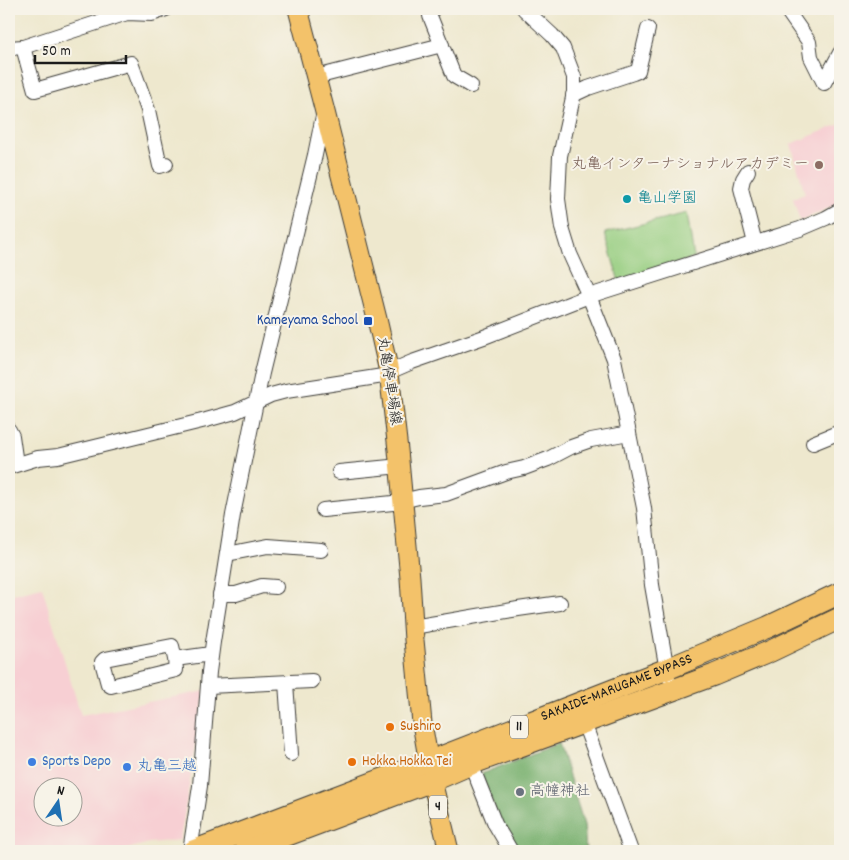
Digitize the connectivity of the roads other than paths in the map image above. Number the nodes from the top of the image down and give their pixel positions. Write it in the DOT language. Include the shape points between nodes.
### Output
graph roads {
  1 [pos="166,9"];
  2 [pos="298,9"];
  3 [pos="786,9"];
  4 [pos="530,11"];
  5 [pos="430,16"];
  6 [pos="648,29"];
  7 [pos="442,45"];
  8 [pos="16,48"];
  9 [pos="840,53"];
  10 [pos="316,77"];
  11 [pos="472,86"];
  12 [pos="573,95"];
  13 [pos="324,108"];
  14 [pos="166,164"];
  15 [pos="748,171"];
  16 [pos="840,210"];
  17 [pos="755,243"];
  18 [pos="589,296"];
  19 [pos="389,372"];
  20 [pos="256,403"];
  21 [pos="9,430"];
  22 [pos="840,432"];
  23 [pos="629,433"];
  24 [pos="813,444"];
  25 [pos="12,466"];
  26 [pos="400,466"];
  27 [pos="339,472"];
  28 [pos="403,501"];
  29 [pos="323,510"];
  30 [pos="321,550"];
  31 [pos="227,554"];
  32 [pos="276,587"];
  33 [pos="840,592"];
  34 [pos="220,594"];
  35 [pos="560,603"];
  36 [pos="840,618"];
  37 [pos="413,627"];
  38 [pos="211,654"];
  39 [pos="175,659"];
  40 [pos="667,669"];
  41 [pos="312,681"];
  42 [pos="286,682"];
  43 [pos="208,686"];
  44 [pos="671,692"];
  45 [pos="584,723"];
  46 [pos="291,754"];
  47 [pos="471,764"];
  48 [pos="430,771"];
  49 [pos="191,851"];
  50 [pos="245,851"];
  51 [pos="449,851"];
  52 [pos="511,851"];
  53 [pos="631,851"];
  1 -- 8 [label="street" via="152,14 127,14"];
  2 -- 10 [label="main road, 丸亀停車場線"];
  3 -- 9 [label="street" via="809,42 811,57 824,82"];
  4 -- 12 [label="street" via="563,48 574,77"];
  5 -- 7 [label="street"];
  6 -- 12 [label="street" via="638,71"];
  7 -- 10 [label="street"];
  7 -- 11 [label="street" via="454,76"];
  8 -- 14 [label="street" via="35,90 131,63 148,110 160,166"];
  10 -- 13 [label="main road, 丸亀停車場線"];
  12 -- 18 [label="street" via="560,156 558,199 570,254"];
  13 -- 19 [label="main road, 丸亀停車場線"];
  13 -- 20 [label="street"];
  15 -- 17 [label="street" via="741,188"];
  16 -- 17 [label="street" via="800,229"];
  17 -- 18 [label="street"];
  18 -- 19 [label="street"];
  18 -- 23 [label="street" via="614,359"];
  19 -- 20 [label="street" via="382,376 286,391"];
  19 -- 26 [label="main road, 丸亀停車場線"];
  20 -- 25 [label="street" via="206,420"];
  20 -- 31 [label="street"];
  21 -- 25 [label="street"];
  22 -- 24 [label="street"];
  23 -- 28 [label="street" via="591,440 524,468 446,494"];
  23 -- 40 [label="street" via="644,508 652,585"];
  26 -- 27 [label="street"];
  26 -- 28 [label="main road, 丸亀停車場線"];
  28 -- 29 [label="street"];
  28 -- 37 [label="main road, 丸亀停車場線"];
  30 -- 31 [label="street" via="268,546"];
  31 -- 34 [label="street"];
  32 -- 34 [label="street" via="262,586 236,594"];
  33 -- 40 [label="highway, SAKAIDE-MARUGAME BYPASS / 11" via="768,627"];
  34 -- 38 [label="street"];
  35 -- 37 [label="street"];
  36 -- 44 [label="highway, SAKAIDE-MARUGAME BYPASS / 11" via="771,651"];
  37 -- 48 [label="main road, 丸亀停車場線" via="420,709"];
  38 -- 39 [label="street"];
  38 -- 43 [label="street"];
  39 -- 39 [label="street" via="172,646 102,662 111,686 176,670"];
  40 -- 44 [label="street"];
  40 -- 48 [label="highway, SAKAIDE-MARUGAME BYPASS / 11"];
  41 -- 42 [label="street"];
  42 -- 43 [label="street"];
  42 -- 46 [label="street"];
  43 -- 49 [label="street"];
  44 -- 45 [label="highway, SAKAIDE-MARUGAME BYPASS / 11"];
  45 -- 47 [label="highway, SAKAIDE-MARUGAME BYPASS / 11"];
  45 -- 53 [label="street"];
  47 -- 48 [label="highway, SAKAIDE-MARUGAME BYPASS / 11"];
  47 -- 52 [label="street" via="495,824"];
  48 -- 49 [label="highway, SAKAIDE-MARUGAME BYPASS / 11"];
  48 -- 50 [label="highway, SAKAIDE-MARUGAME BYPASS / 11"];
  48 -- 51 [label="main road, 4"];
}
